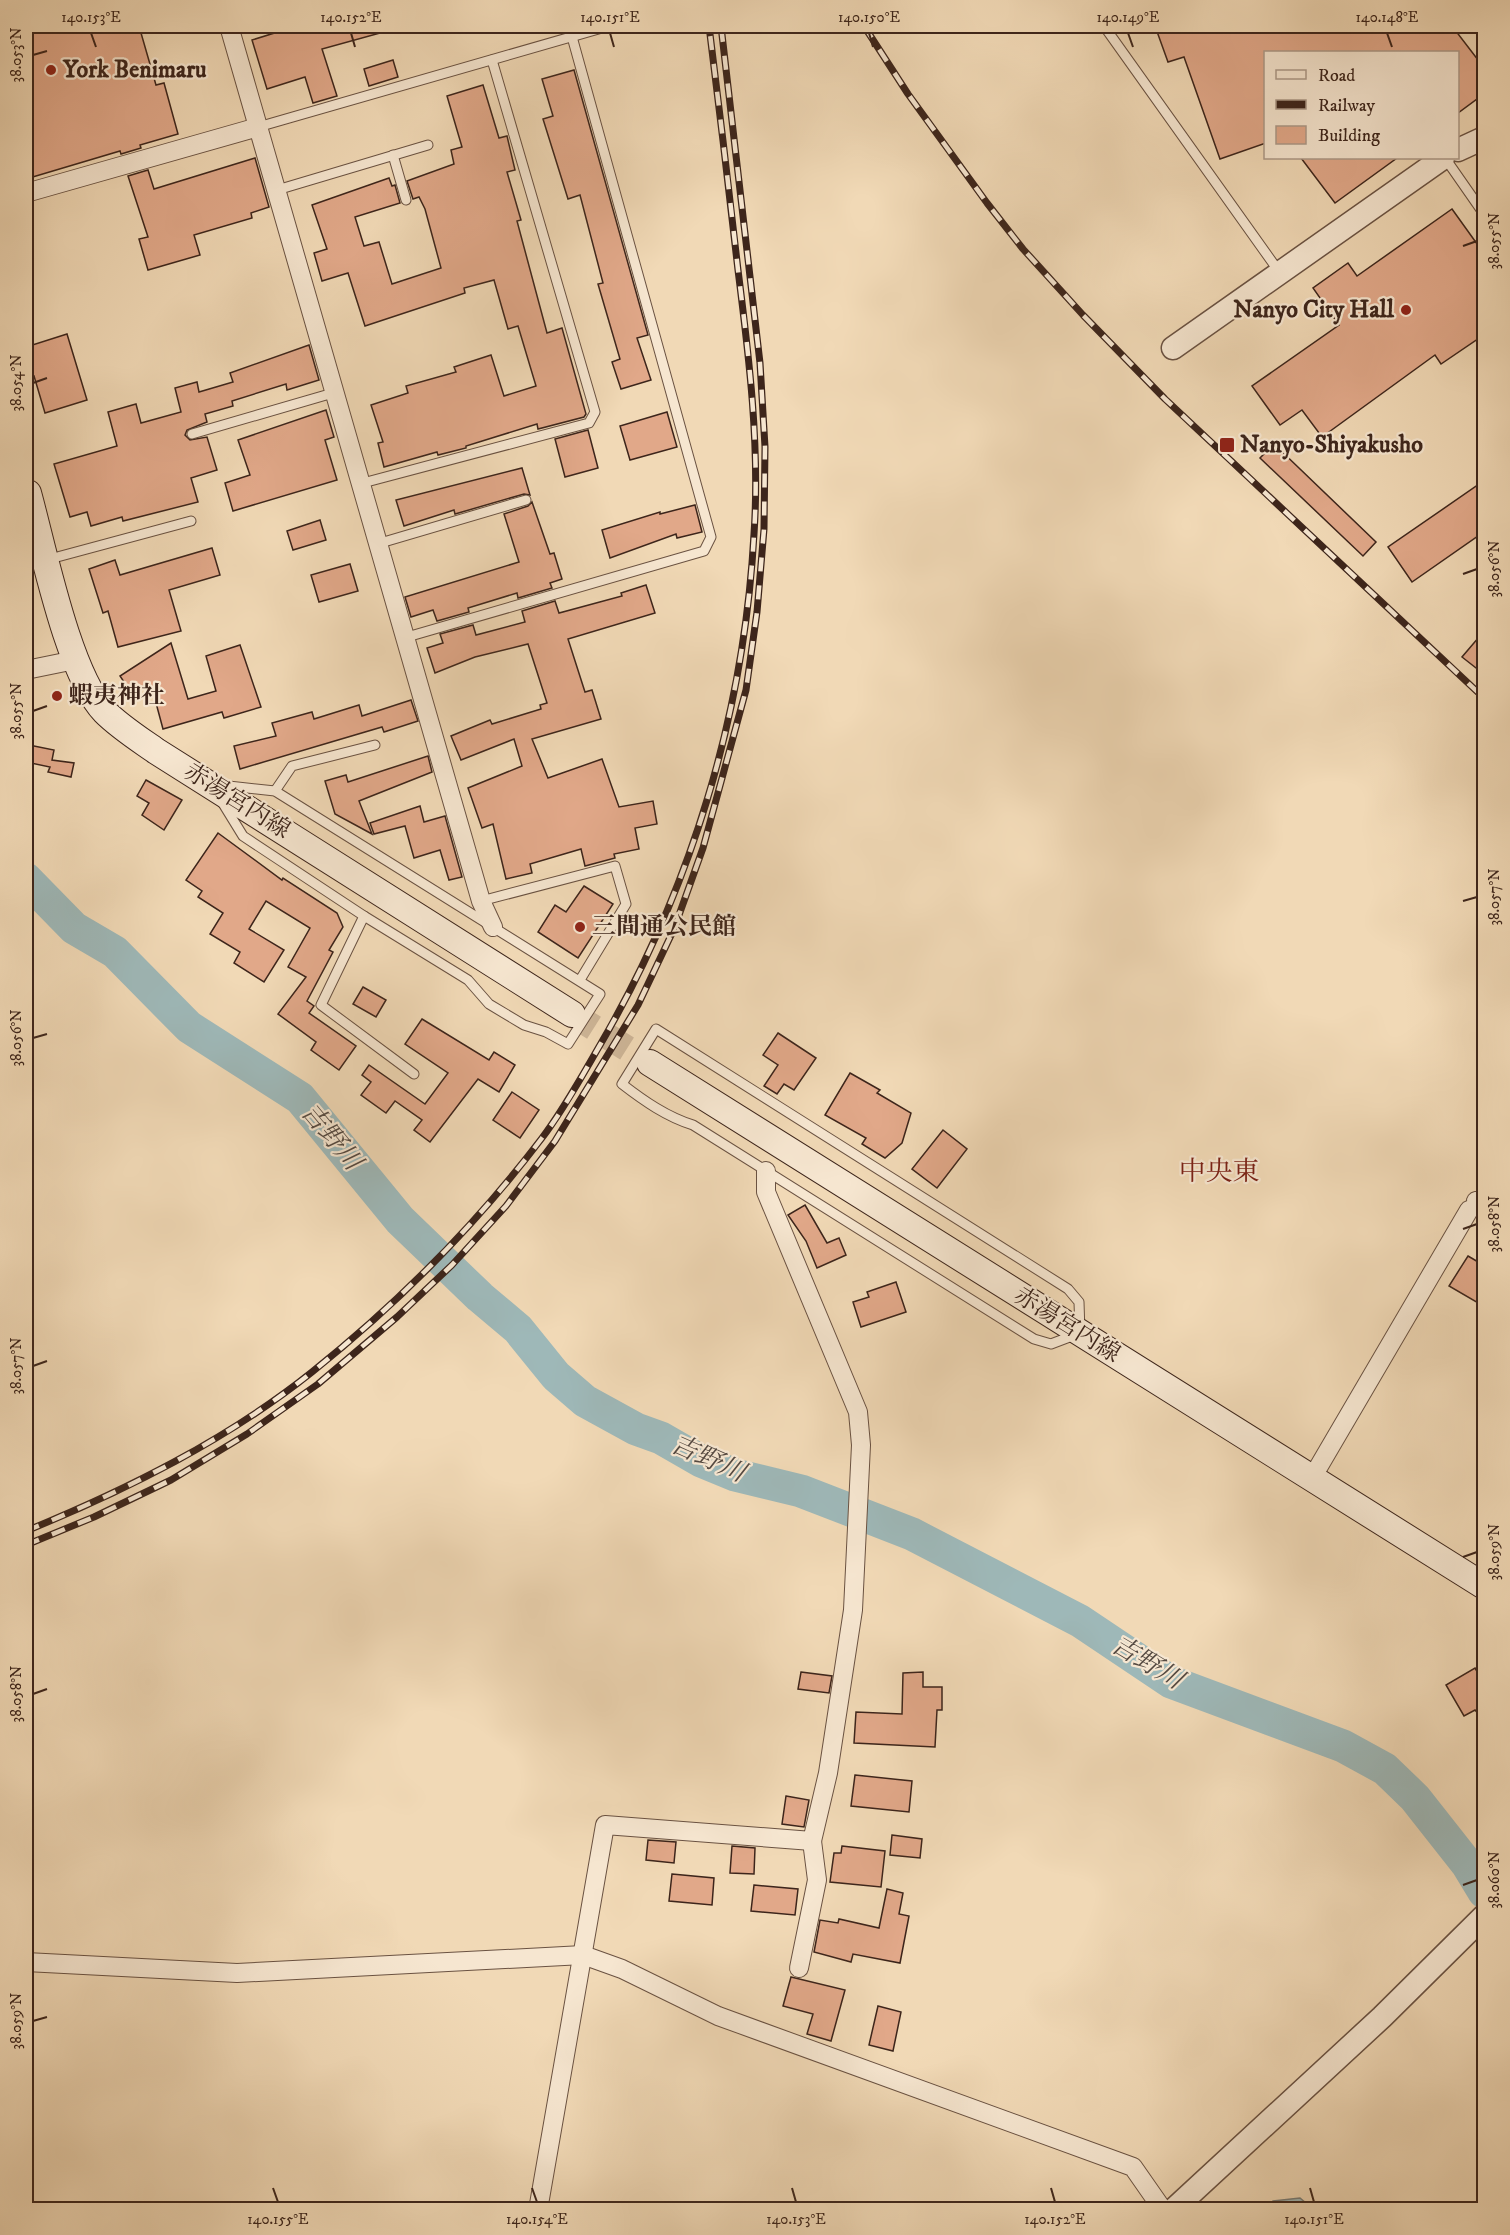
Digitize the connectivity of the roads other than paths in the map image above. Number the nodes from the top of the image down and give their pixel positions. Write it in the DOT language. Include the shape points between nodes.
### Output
graph roads {
  1 [pos="229,26"];
  2 [pos="569,26"];
  3 [pos="609,26"];
  4 [pos="1104,26"];
  5 [pos="573,37"];
  6 [pos="492,60"];
  7 [pos="258,127"];
  8 [pos="1485,138"];
  9 [pos="428,145"];
  10 [pos="1459,150"];
  11 [pos="393,155"];
  12 [pos="1443,159"];
  13 [pos="1445,159"];
  14 [pos="277,190"];
  15 [pos="26,193"];
  16 [pos="406,200"];
  17 [pos="1485,214"];
  18 [pos="1280,273"];
  19 [pos="1173,348"];
  20 [pos="333,393"];
  21 [pos="192,434"];
  22 [pos="359,484"];
  23 [pos="26,490"];
  24 [pos="526,500"];
  25 [pos="191,521"];
  26 [pos="377,544"];
  27 [pos="46,560"];
  28 [pos="407,637"];
  29 [pos="75,660"];
  30 [pos="26,670"];
  31 [pos="375,745"];
  32 [pos="211,784"];
  33 [pos="275,791"];
  34 [pos="481,902"];
  35 [pos="364,916"];
  36 [pos="493,927"];
  37 [pos="580,980"];
  38 [pos="572,1014"];
  39 [pos="650,1064"];
  40 [pos="414,1074"];
  41 [pos="766,1171"];
  42 [pos="1476,1206"];
  43 [pos="1080,1333"];
  44 [pos="1312,1478"];
  45 [pos="1485,1586"];
  46 [pos="812,1841"];
  47 [pos="1485,1917"];
  48 [pos="583,1955"];
  49 [pos="26,1962"];
  50 [pos="799,1968"];
  51 [pos="538,2210"];
  52 [pos="1163,2210"];
  53 [pos="1173,2210"];
  1 -- 7 [label="street"];
  2 -- 5 [label="lane"];
  3 -- 5 [label="lane"];
  4 -- 18 [label="lane"];
  5 -- 6 [label="lane"];
  5 -- 28 [label="lane" via="711,537 704,551"];
  6 -- 7 [label="lane"];
  6 -- 22 [label="lane" via="595,412 589,423"];
  7 -- 14 [label="street"];
  7 -- 15 [label="street"];
  8 -- 10 [label="street"];
  9 -- 11 [label="lane"];
  11 -- 14 [label="lane"];
  11 -- 16 [label="lane"];
  12 -- 18 [label="street"];
  13 -- 17 [label="lane"];
  14 -- 20 [label="street"];
  18 -- 19 [label="street"];
  20 -- 21 [label="lane"];
  20 -- 22 [label="street"];
  22 -- 26 [label="street"];
  23 -- 27 [label="main road, 赤湯宮内線"];
  24 -- 26 [label="lane"];
  25 -- 27 [label="lane"];
  26 -- 28 [label="street"];
  27 -- 29 [label="main road, 赤湯宮内線"];
  28 -- 34 [label="street"];
  29 -- 30 [label="street"];
  29 -- 32 [label="main road, 赤湯宮内線" via="104,711 156,751"];
  31 -- 33 [label="lane" via="292,766"];
  32 -- 33 [label="lane"];
  32 -- 35 [label="lane" via="243,836"];
  32 -- 38 [label="main road, 赤湯宮内線"];
  33 -- 36 [label="lane"];
  34 -- 36 [label="street"];
  34 -- 37 [label="lane" via="615,866 626,904"];
  35 -- 37 [label="lane" via="468,980 489,1004 568,1044 600,994"];
  35 -- 40 [label="lane" via="321,1005"];
  36 -- 37 [label="lane"];
  39 -- 43 [label="main road, 赤湯宮内線"];
  41 -- 43 [label="lane" via="1034,1340 1051,1344"];
  41 -- 43 [label="lane" via="693,1125 642,1099 622,1083 656,1029 1068,1289 1079,1302"];
  41 -- 46 [label="street" via="766,1192 858,1412 861,1445 853,1610 828,1773"];
  42 -- 44 [label="street"];
  43 -- 44 [label="main road, 赤湯宮内線"];
  44 -- 45 [label="main road, 赤湯宮内線"];
  46 -- 48 [label="street" via="605,1825"];
  46 -- 50 [label="street" via="817,1880"];
  47 -- 53 [label="street"];
  48 -- 49 [label="street" via="237,1973"];
  48 -- 51 [label="street"];
  48 -- 52 [label="street" via="622,1969 718,2016 1133,2167"];
}
